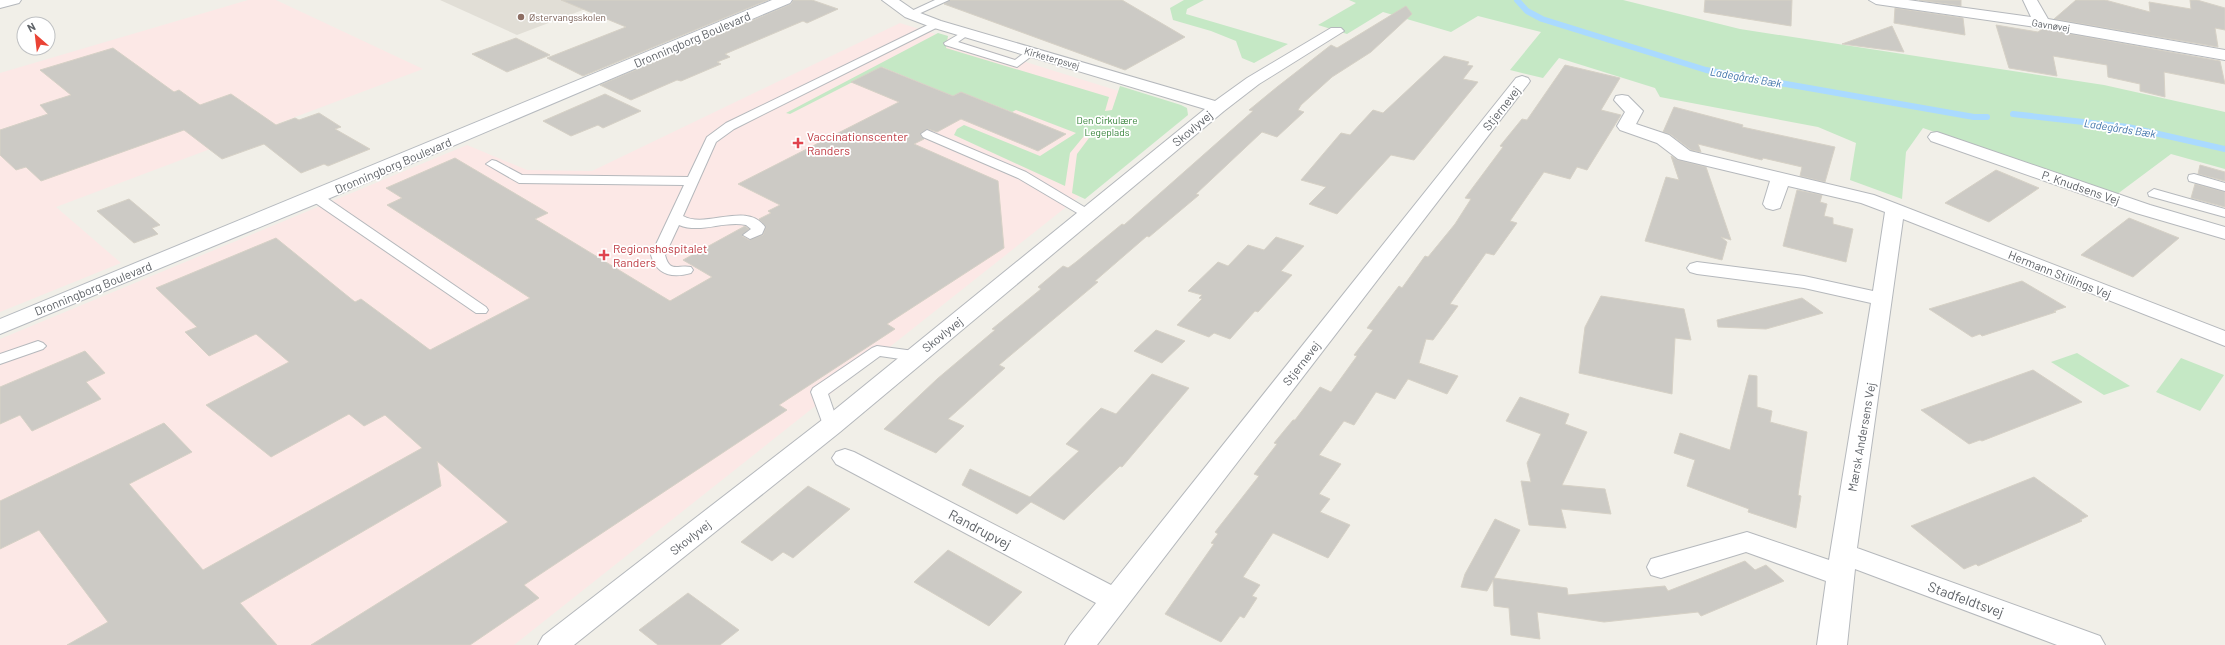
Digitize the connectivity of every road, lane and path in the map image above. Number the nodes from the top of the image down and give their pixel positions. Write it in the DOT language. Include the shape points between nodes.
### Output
graph roads {
  1 [pos="14,0"];
  2 [pos="784,0"];
  3 [pos="889,0"];
  4 [pos="944,0"];
  5 [pos="1876,0"];
  6 [pos="2030,0"];
  7 [pos="0,4"];
  8 [pos="910,14"];
  9 [pos="2042,23"];
  10 [pos="936,24"];
  11 [pos="1336,31"];
  12 [pos="2225,55"];
  13 [pos="1522,81"];
  14 [pos="1622,100"];
  15 [pos="1218,107"];
  16 [pos="927,134"];
  17 [pos="1938,137"];
  18 [pos="492,164"];
  19 [pos="1781,178"];
  20 [pos="2194,178"];
  21 [pos="692,181"];
  22 [pos="2225,187"];
  23 [pos="2154,193"];
  24 [pos="316,197"];
  25 [pos="1773,204"];
  26 [pos="1895,209"];
  27 [pos="2225,213"];
  28 [pos="1089,214"];
  29 [pos="676,218"];
  30 [pos="2225,233"];
  31 [pos="750,235"];
  32 [pos="1697,268"];
  33 [pos="686,270"];
  34 [pos="1882,299"];
  35 [pos="481,310"];
  36 [pos="0,326"];
  37 [pos="2225,339"];
  38 [pos="38,346"];
  39 [pos="914,356"];
  40 [pos="0,359"];
  41 [pos="831,426"];
  42 [pos="844,458"];
  43 [pos="1841,564"];
  44 [pos="1661,567"];
  45 [pos="1115,600"];
  46 [pos="553,645"];
  47 [pos="1080,645"];
  48 [pos="1832,645"];
  49 [pos="2090,645"];
  1 -- 7 [label="street"];
  2 -- 24 [label="street, Dronningborg Boulevard"];
  3 -- 8 [label="street, Kirketerpsvej"];
  4 -- 8 [label="lane"];
  5 -- 9 [label="street, Gavnøvej"];
  6 -- 9 [label="street"];
  8 -- 10 [label="street, Kirketerpsvej"];
  9 -- 12 [label="street, Gavnøvej"];
  10 -- 15 [label="street, Kirketerpsvej"];
  10 -- 21 [label="lane" via="730,126 711,140"];
  11 -- 15 [label="street, Skovlyvej" via="1253,81"];
  13 -- 45 [label="street, Stjernevej"];
  14 -- 19 [label="street" via="1634,111 1626,126 1663,139 1684,155"];
  15 -- 28 [label="street, Skovlyvej"];
  16 -- 28 [label="lane" via="1022,175"];
  17 -- 30 [label="street, P. Knudsens Vej" via="2143,209"];
  18 -- 21 [label="lane" via="519,179"];
  19 -- 25 [label="street"];
  19 -- 26 [label="street" via="1867,199"];
  20 -- 22 [label="lane"];
  21 -- 29 [label="lane"];
  23 -- 27 [label="lane"];
  24 -- 35 [label="lane"];
  24 -- 36 [label="street, Dronningborg Boulevard"];
  26 -- 34 [label="street, Mærsk Andersens Vej"];
  26 -- 37 [label="street, Hermann Stillings Vej"];
  28 -- 39 [label="street, Skovlyvej"];
  29 -- 31 [label="lane" via="686,224 700,225 738,220 754,222 758,227 757,231"];
  29 -- 33 [label="lane" via="658,255 659,263 673,272"];
  32 -- 34 [label="street" via="1804,282"];
  34 -- 43 [label="street, Mærsk Andersens Vej"];
  38 -- 40 [label="lane"];
  39 -- 41 [label="street, Skovlyvej"];
  39 -- 41 [label="lane" via="876,351 819,392"];
  41 -- 46 [label="street, Skovlyvej"];
  42 -- 45 [label="street, Randrupvej"];
  43 -- 44 [label="street" via="1747,542"];
  43 -- 48 [label="street, Mærsk Andersens Vej"];
  43 -- 49 [label="street, Stadfeldtsvej"];
  45 -- 47 [label="street, Stjernevej"];
}
